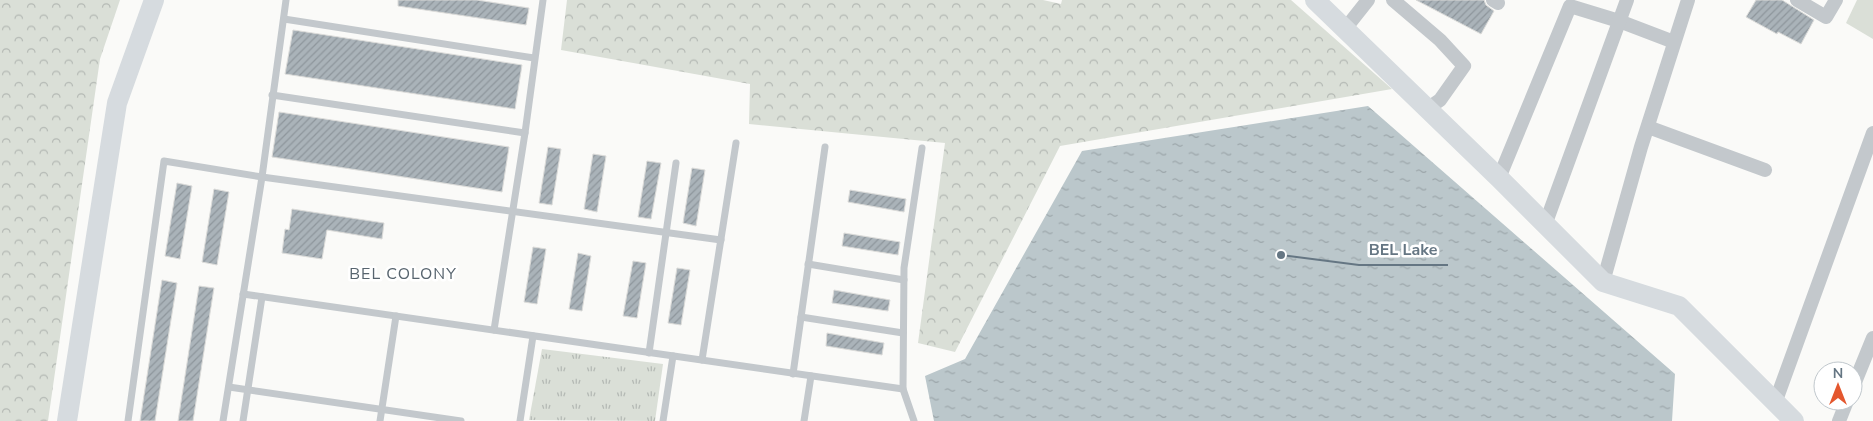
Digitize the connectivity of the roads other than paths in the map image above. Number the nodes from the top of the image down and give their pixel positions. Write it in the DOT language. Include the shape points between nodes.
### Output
graph roads {
  1 [pos="154,0"];
  2 [pos="286,0"];
  3 [pos="542,0"];
  4 [pos="1315,0"];
  5 [pos="1368,0"];
  6 [pos="1393,0"];
  7 [pos="1627,0"];
  8 [pos="1688,0"];
  9 [pos="1797,0"];
  10 [pos="1836,0"];
  11 [pos="284,19"];
  12 [pos="1619,21"];
  13 [pos="1345,29"];
  14 [pos="1674,42"];
  15 [pos="534,58"];
  16 [pos="272,95"];
  17 [pos="1427,109"];
  18 [pos="1648,127"];
  19 [pos="525,133"];
  20 [pos="1873,133"];
  21 [pos="736,143"];
  22 [pos="825,147"];
  23 [pos="922,148"];
  24 [pos="676,163"];
  25 [pos="1765,170"];
  26 [pos="262,177"];
  27 [pos="1499,178"];
  28 [pos="512,212"];
  29 [pos="1545,225"];
  30 [pos="667,232"];
  31 [pos="721,240"];
  32 [pos="808,264"];
  33 [pos="904,280"];
  34 [pos="1603,282"];
  35 [pos="243,294"];
  36 [pos="262,297"];
  37 [pos="396,316"];
  38 [pos="801,317"];
  39 [pos="494,330"];
  40 [pos="904,333"];
  41 [pos="533,336"];
  42 [pos="1873,338"];
  43 [pos="649,353"];
  44 [pos="673,356"];
  45 [pos="702,360"];
  46 [pos="1863,362"];
  47 [pos="793,374"];
  48 [pos="811,376"];
  49 [pos="229,388"];
  50 [pos="903,389"];
  51 [pos="248,390"];
  52 [pos="1775,403"];
  53 [pos="381,410"];
  54 [pos="66,421"];
  55 [pos="128,421"];
  56 [pos="223,421"];
  57 [pos="243,421"];
  58 [pos="380,421"];
  59 [pos="461,421"];
  60 [pos="520,421"];
  61 [pos="663,421"];
  62 [pos="804,421"];
  63 [pos="914,421"];
  64 [pos="1794,421"];
  1 -- 54 [label="street" via="117,103"];
  2 -- 11 [label="lane"];
  3 -- 15 [label="lane"];
  4 -- 13 [label="street"];
  5 -- 13 [label="street"];
  6 -- 17 [label="street" via="1440,40 1464,66 1440,100"];
  7 -- 12 [label="street"];
  8 -- 14 [label="street"];
  9 -- 10 [label="street" via="1826,16"];
  11 -- 15 [label="lane"];
  11 -- 16 [label="lane"];
  12 -- 14 [label="street"];
  12 -- 27 [label="street" via="1570,6"];
  12 -- 29 [label="street"];
  13 -- 17 [label="street"];
  14 -- 18 [label="street"];
  15 -- 19 [label="lane"];
  16 -- 19 [label="lane"];
  16 -- 26 [label="lane"];
  17 -- 27 [label="street"];
  18 -- 25 [label="street"];
  18 -- 34 [label="street"];
  19 -- 28 [label="lane"];
  20 -- 52 [label="street"];
  21 -- 31 [label="lane"];
  22 -- 32 [label="lane"];
  23 -- 33 [label="lane"];
  24 -- 30 [label="lane"];
  26 -- 28 [label="lane"];
  26 -- 35 [label="lane"];
  26 -- 55 [label="lane" via="164,161"];
  27 -- 29 [label="street"];
  28 -- 30 [label="lane"];
  28 -- 39 [label="lane"];
  29 -- 34 [label="street"];
  30 -- 31 [label="lane"];
  30 -- 43 [label="lane"];
  31 -- 45 [label="lane"];
  32 -- 33 [label="lane"];
  32 -- 38 [label="lane"];
  33 -- 40 [label="lane"];
  34 -- 52 [label="street" via="1678,306"];
  35 -- 36 [label="lane"];
  35 -- 49 [label="lane"];
  36 -- 37 [label="lane"];
  36 -- 51 [label="lane"];
  37 -- 39 [label="lane"];
  37 -- 53 [label="lane"];
  38 -- 40 [label="lane"];
  38 -- 47 [label="lane"];
  39 -- 41 [label="lane"];
  40 -- 50 [label="lane"];
  41 -- 43 [label="lane"];
  41 -- 60 [label="lane"];
  42 -- 46 [label="street"];
  43 -- 44 [label="lane"];
  44 -- 45 [label="lane"];
  44 -- 61 [label="lane"];
  45 -- 47 [label="lane"];
  47 -- 48 [label="lane"];
  48 -- 50 [label="lane"];
  48 -- 62 [label="lane"];
  49 -- 51 [label="lane"];
  49 -- 56 [label="lane"];
  50 -- 63 [label="lane"];
  51 -- 53 [label="lane"];
  51 -- 57 [label="lane"];
  52 -- 64 [label="street"];
  53 -- 58 [label="lane"];
  53 -- 59 [label="lane"];
}
